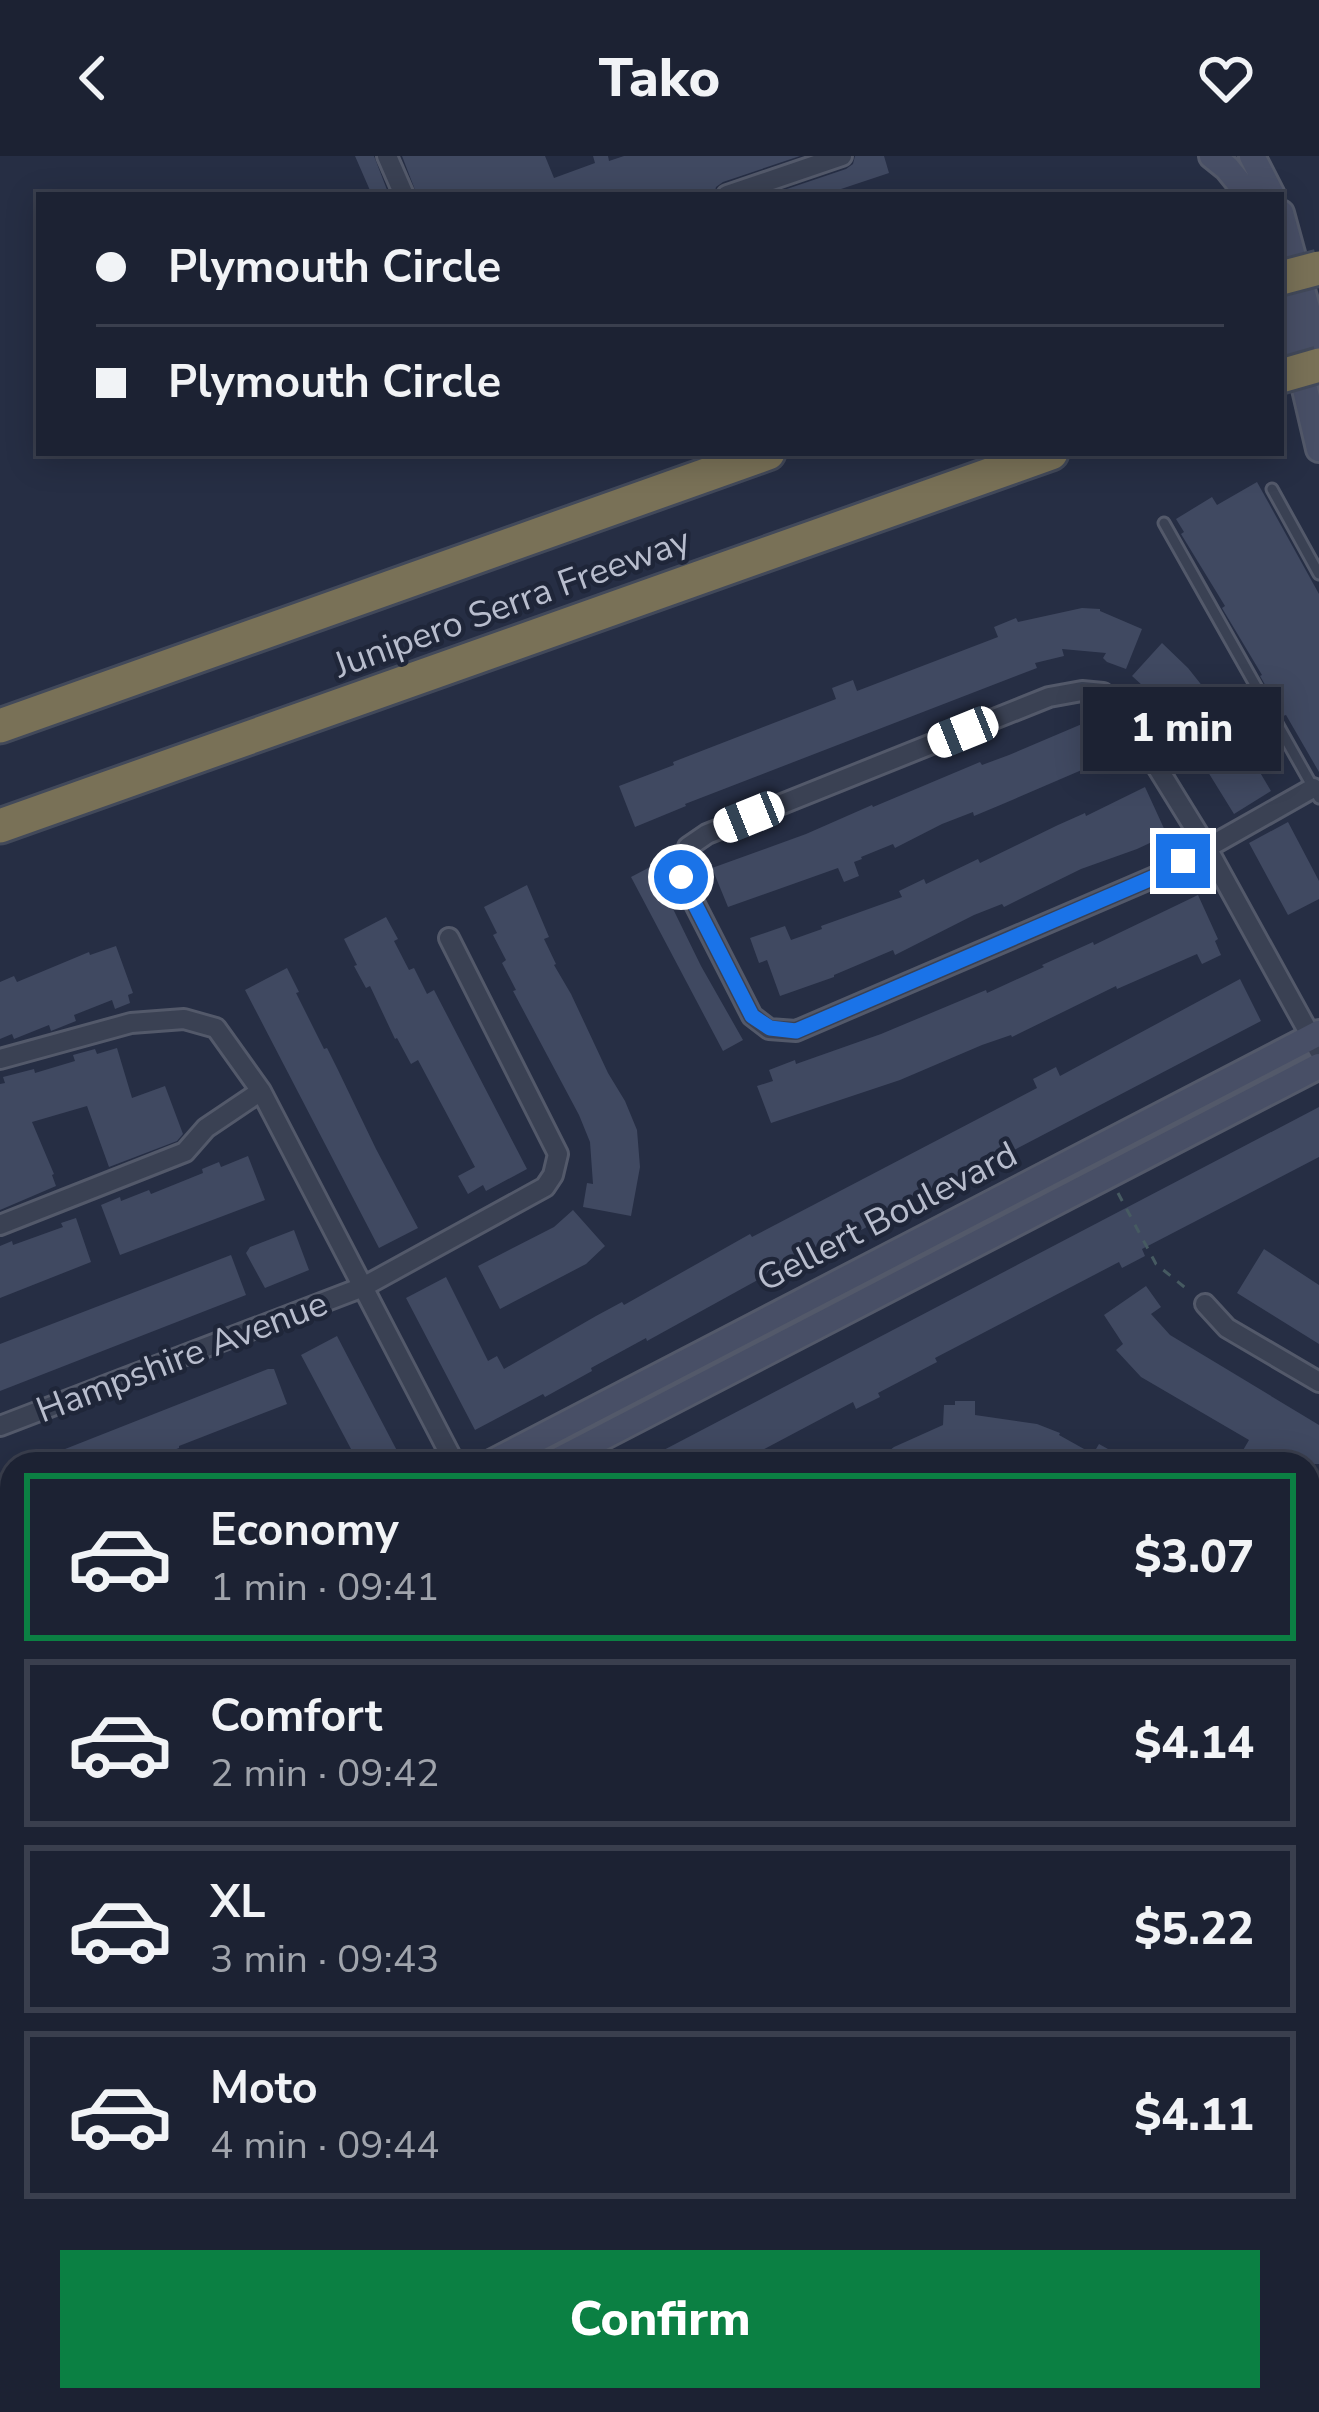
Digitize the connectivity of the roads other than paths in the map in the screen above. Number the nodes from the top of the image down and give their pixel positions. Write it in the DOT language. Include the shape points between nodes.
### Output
graph roads {
  1 [pos="387,156"];
  2 [pos="842,156"];
  3 [pos="1212,156"];
  4 [pos="1252,156"];
  5 [pos="403,192"];
  6 [pos="737,192"];
  7 [pos="1247,192"];
  8 [pos="1270,192"];
  9 [pos="1284,225"];
  10 [pos="1319,268"];
  11 [pos="1284,281"];
  12 [pos="1284,295"];
  13 [pos="1319,352"];
  14 [pos="1319,365"];
  15 [pos="1284,375"];
  16 [pos="1319,449"];
  17 [pos="760,456"];
  18 [pos="1043,456"];
  19 [pos="1272,490"];
  20 [pos="1164,523"];
  21 [pos="1319,545"];
  22 [pos="1306,550"];
  23 [pos="1319,574"];
  24 [pos="0,726"];
  25 [pos="1316,793"];
  26 [pos="0,826"];
  27 [pos="1207,848"];
  28 [pos="449,938"];
  29 [pos="1317,1040"];
  30 [pos="0,1059"];
  31 [pos="1319,1066"];
  32 [pos="261,1091"];
  33 [pos="0,1226"];
  34 [pos="363,1287"];
  35 [pos="1205,1304"];
  36 [pos="1319,1382"];
  37 [pos="0,1426"];
  38 [pos="449,1452"];
  39 [pos="512,1452"];
  40 [pos="574,1452"];
  1 -- 5 [label="street"];
  2 -- 6 [label="street"];
  3 -- 7 [label="main road"];
  4 -- 8 [label="main road"];
  9 -- 13 [label="main road"];
  10 -- 11 [label="highway, bridge"];
  12 -- 16 [label="main road"];
  14 -- 15 [label="highway, bridge"];
  17 -- 24 [label="highway, Junipero Serra Freeway"];
  18 -- 26 [label="highway, Junipero Serra Freeway"];
  19 -- 22 [label="lane"];
  20 -- 25 [label="lane"];
  21 -- 22 [label="lane"];
  22 -- 23 [label="lane"];
  25 -- 27 [label="street"];
  27 -- 27 [label="street" via="1133,728 1103,693 1082,691 707,834 688,847 681,877 752,1016 796,1031"];
  27 -- 29 [label="street"];
  28 -- 34 [label="street, Hampshire Avenue" via="558,1154 545,1187"];
  29 -- 39 [label="main road, Gellert Boulevard"];
  30 -- 32 [label="street" via="131,1022 184,1019 216,1028"];
  31 -- 40 [label="main road, Gellert Boulevard"];
  32 -- 33 [label="street" via="185,1152"];
  32 -- 34 [label="street"];
  34 -- 37 [label="street, Hampshire Avenue"];
  34 -- 38 [label="street"];
  35 -- 36 [label="street" via="1227,1328"];
}
